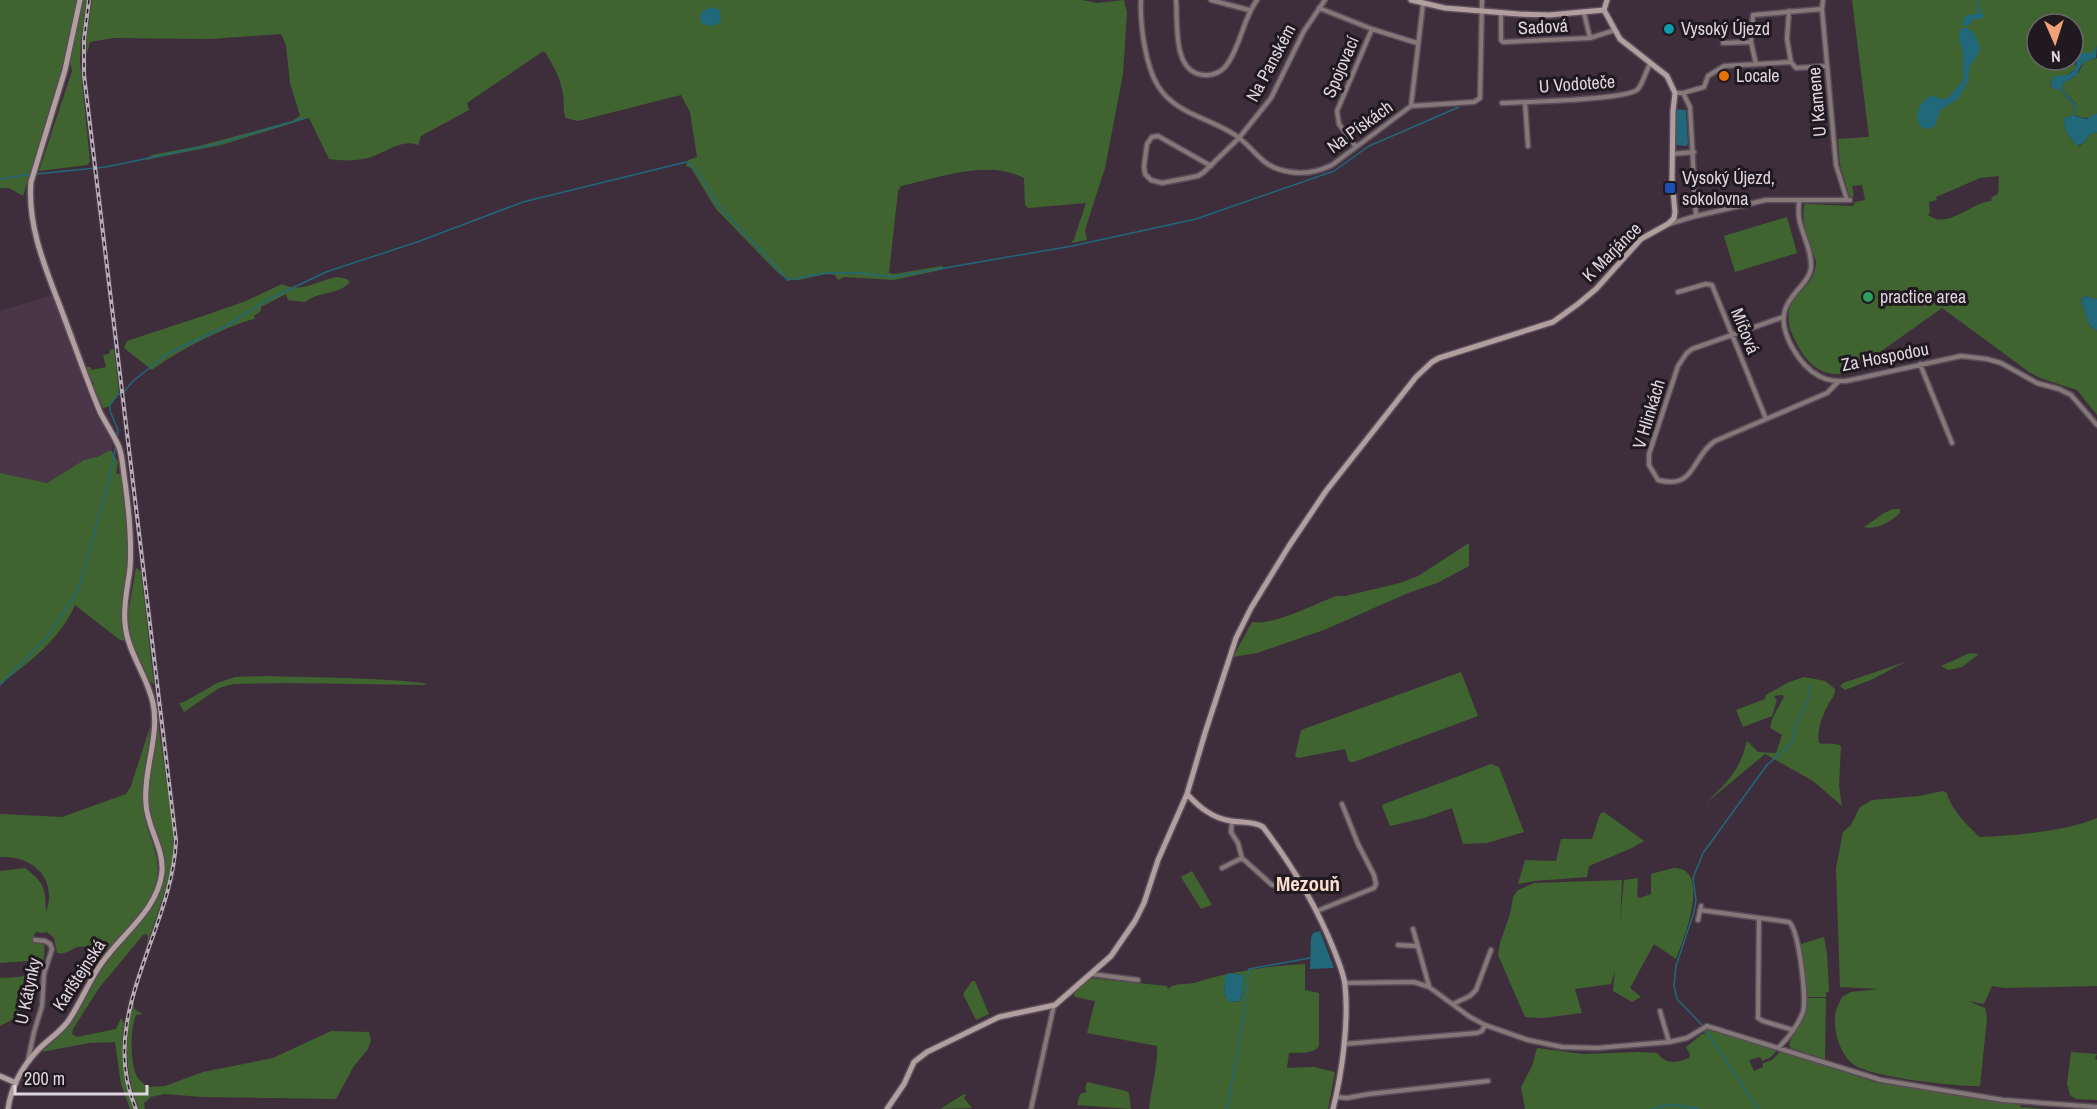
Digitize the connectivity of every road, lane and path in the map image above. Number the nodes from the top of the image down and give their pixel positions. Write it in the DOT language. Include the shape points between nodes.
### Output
graph roads {
  1 [pos="80,0"];
  2 [pos="1141,0"];
  3 [pos="1176,0"];
  4 [pos="1211,0"];
  5 [pos="1257,0"];
  6 [pos="1325,0"];
  7 [pos="1411,0"];
  8 [pos="1482,0"];
  9 [pos="1607,0"];
  10 [pos="1823,0"];
  11 [pos="1423,4"];
  12 [pos="1319,8"];
  13 [pos="1822,9"];
  14 [pos="1250,10"];
  15 [pos="1604,10"];
  16 [pos="1482,11"];
  17 [pos="1501,12"];
  18 [pos="1789,12"];
  19 [pos="1584,13"];
  20 [pos="1372,29"];
  21 [pos="1615,30"];
  22 [pos="1590,38"];
  23 [pos="1751,42"];
  24 [pos="1417,43"];
  25 [pos="1723,43"];
  26 [pos="1791,62"];
  27 [pos="1650,64"];
  28 [pos="1756,64"];
  29 [pos="1827,66"];
  30 [pos="1675,93"];
  31 [pos="1683,93"];
  32 [pos="1525,102"];
  33 [pos="1502,103"];
  34 [pos="1411,106"];
  35 [pos="1239,138"];
  36 [pos="1528,146"];
  37 [pos="1356,147"];
  38 [pos="1694,152"];
  39 [pos="1672,154"];
  40 [pos="1211,166"];
  41 [pos="1799,200"];
  42 [pos="1696,216"];
  43 [pos="1668,224"];
  44 [pos="1678,292"];
  45 [pos="1784,317"];
  46 [pos="1732,334"];
  47 [pos="1920,364"];
  48 [pos="1838,381"];
  49 [pos="1766,419"];
  50 [pos="2097,425"];
  51 [pos="1952,443"];
  52 [pos="1187,794"];
  53 [pos="1342,804"];
  54 [pos="1232,822"];
  55 [pos="1242,858"];
  56 [pos="1222,868"];
  57 [pos="1302,885"];
  58 [pos="1317,911"];
  59 [pos="1759,918"];
  60 [pos="1698,920"];
  61 [pos="1413,929"];
  62 [pos="35,940"];
  63 [pos="1398,945"];
  64 [pos="1416,946"];
  65 [pos="1491,950"];
  66 [pos="1090,974"];
  67 [pos="1138,980"];
  68 [pos="1345,983"];
  69 [pos="1429,987"];
  70 [pos="1453,1004"];
  71 [pos="1055,1005"];
  72 [pos="1660,1011"];
  73 [pos="1485,1025"];
  74 [pos="1793,1030"];
  75 [pos="1669,1042"];
  76 [pos="1344,1044"];
  77 [pos="1779,1047"];
  78 [pos="28,1061"];
  79 [pos="0,1076"];
  80 [pos="1488,1082"];
  81 [pos="16,1083"];
  82 [pos="1336,1097"];
  83 [pos="2097,1107"];
  84 [pos="8,1109"];
  85 [pos="887,1109"];
  86 [pos="1031,1109"];
  87 [pos="1334,1109"];
  1 -- 78 [label="street, Karlštejnská" via="30,199 49,277 90,389 121,454 131,546 125,624 129,645 150,692 154,716 146,790 148,818 162,871 146,912 98,968 69,1020"];
  2 -- 35 [label="street, Na Pískách" via="1141,25 1158,87 1174,104"];
  3 -- 14 [label="street" via="1182,60 1193,72 1206,75 1218,73 1229,62"];
  4 -- 14 [label="street"];
  5 -- 14 [label="street"];
  6 -- 12 [label="street, Na Panském"];
  7 -- 11 [label="street"];
  8 -- 16 [label="street"];
  9 -- 15 [label="street"];
  10 -- 13 [label="street, U Kamene"];
  11 -- 16 [label="street"];
  11 -- 24 [label="street, Na Pískách"];
  12 -- 20 [label="street"];
  12 -- 35 [label="street, Na Panském" via="1299,39 1271,98"];
  13 -- 18 [label="street"];
  13 -- 29 [label="street, U Kamene"];
  15 -- 19 [label="street"];
  15 -- 21 [label="street"];
  16 -- 17 [label="street"];
  16 -- 34 [label="street" via="1479,99"];
  17 -- 19 [label="street"];
  17 -- 22 [label="street, Sadová" via="1503,42"];
  18 -- 23 [label="street" via="1753,15"];
  18 -- 26 [label="street"];
  19 -- 22 [label="street"];
  20 -- 24 [label="street"];
  20 -- 37 [label="street, Spojovací" via="1337,111 1339,124"];
  21 -- 22 [label="street, Sadová"];
  21 -- 27 [label="street" via="1624,43"];
  23 -- 25 [label="street"];
  23 -- 28 [label="street"];
  24 -- 34 [label="street, Na Pískách"];
  26 -- 28 [label="street"];
  26 -- 29 [label="street" via="1796,68"];
  27 -- 30 [label="street" via="1667,76"];
  27 -- 32 [label="street, U Vodoteče" via="1637,90 1631,93"];
  28 -- 31 [label="street" via="1724,66 1708,76 1704,87"];
  29 -- 41 [label="street, U Kamene" via="1836,165 1849,200"];
  30 -- 31 [label="street"];
  30 -- 39 [label="street"];
  31 -- 38 [label="street" via="1690,107"];
  32 -- 33 [label="street, U Vodoteče"];
  32 -- 36 [label="street, U Vodoteče"];
  34 -- 37 [label="street, Na Pískách"];
  35 -- 37 [label="street, Na Pískách" via="1265,162 1296,173 1326,168"];
  35 -- 40 [label="street, Na Panském"];
  38 -- 39 [label="street"];
  38 -- 42 [label="street"];
  39 -- 43 [label="street" via="1675,212"];
  40 -- 40 [label="street, Na Panském" via="1198,176 1154,182 1144,170 1147,144 1158,136"];
  41 -- 42 [label="street" via="1766,200"];
  41 -- 45 [label="street" via="1810,272 1793,292"];
  42 -- 43 [label="street"];
  43 -- 52 [label="street, K Marjánce" via="1641,239 1596,289 1545,326 1432,362 1416,377 1349,461 1251,608 1236,638"];
  44 -- 46 [label="street, Míčová" via="1712,285"];
  45 -- 46 [label="street, V Hlinkách"];
  45 -- 48 [label="street, Za Hospodou" via="1787,334 1802,362 1817,375"];
  46 -- 49 [label="street, Míčová"];
  46 -- 49 [label="street, V Hlinkách" via="1692,349 1682,359 1649,454 1649,465 1658,480 1680,481 1689,475 1710,444"];
  47 -- 48 [label="street, Za Hospodou"];
  47 -- 50 [label="street, Za Hospodou" via="1961,356 1994,361 2071,395"];
  47 -- 51 [label="street"];
  48 -- 49 [label="street, V Hlinkách" via="1827,393"];
  52 -- 54 [label="street" via="1204,812"];
  52 -- 66 [label="street, K Marjánce" via="1135,921 1111,956"];
  53 -- 58 [label="street" via="1376,884"];
  54 -- 55 [label="street" via="1231,832"];
  54 -- 57 [label="street" via="1263,826"];
  55 -- 56 [label="street"];
  55 -- 57 [label="street" via="1272,885"];
  57 -- 58 [label="street"];
  58 -- 68 [label="street"];
  59 -- 60 [label="street" via="1701,908"];
  59 -- 74 [label="street" via="1758,1018"];
  59 -- 74 [label="street" via="1789,922 1795,929 1804,1006"];
  61 -- 64 [label="street"];
  62 -- 78 [label="street, U Kátynky" via="45,940 52,949"];
  63 -- 64 [label="street"];
  64 -- 69 [label="street"];
  65 -- 70 [label="street" via="1476,990"];
  66 -- 67 [label="street"];
  66 -- 71 [label="street, K Marjánce"];
  68 -- 69 [label="street" via="1414,982"];
  68 -- 76 [label="street"];
  69 -- 70 [label="street"];
  70 -- 73 [label="street"];
  71 -- 85 [label="street" via="999,1017 927,1052 914,1062"];
  71 -- 86 [label="street"];
  72 -- 75 [label="street"];
  73 -- 75 [label="street" via="1528,1040 1580,1049"];
  73 -- 76 [label="street" via="1477,1033"];
  74 -- 77 [label="street"];
  75 -- 77 [label="street" via="1687,1038 1707,1026"];
  76 -- 82 [label="street"];
  77 -- 83 [label="street" via="1881,1080 2003,1100"];
  78 -- 81 [label="street, Karlštejnská"];
  79 -- 81 [label="street"];
  80 -- 82 [label="street"];
  81 -- 84 [label="street, Karlštejnská"];
  82 -- 87 [label="street"];
}
